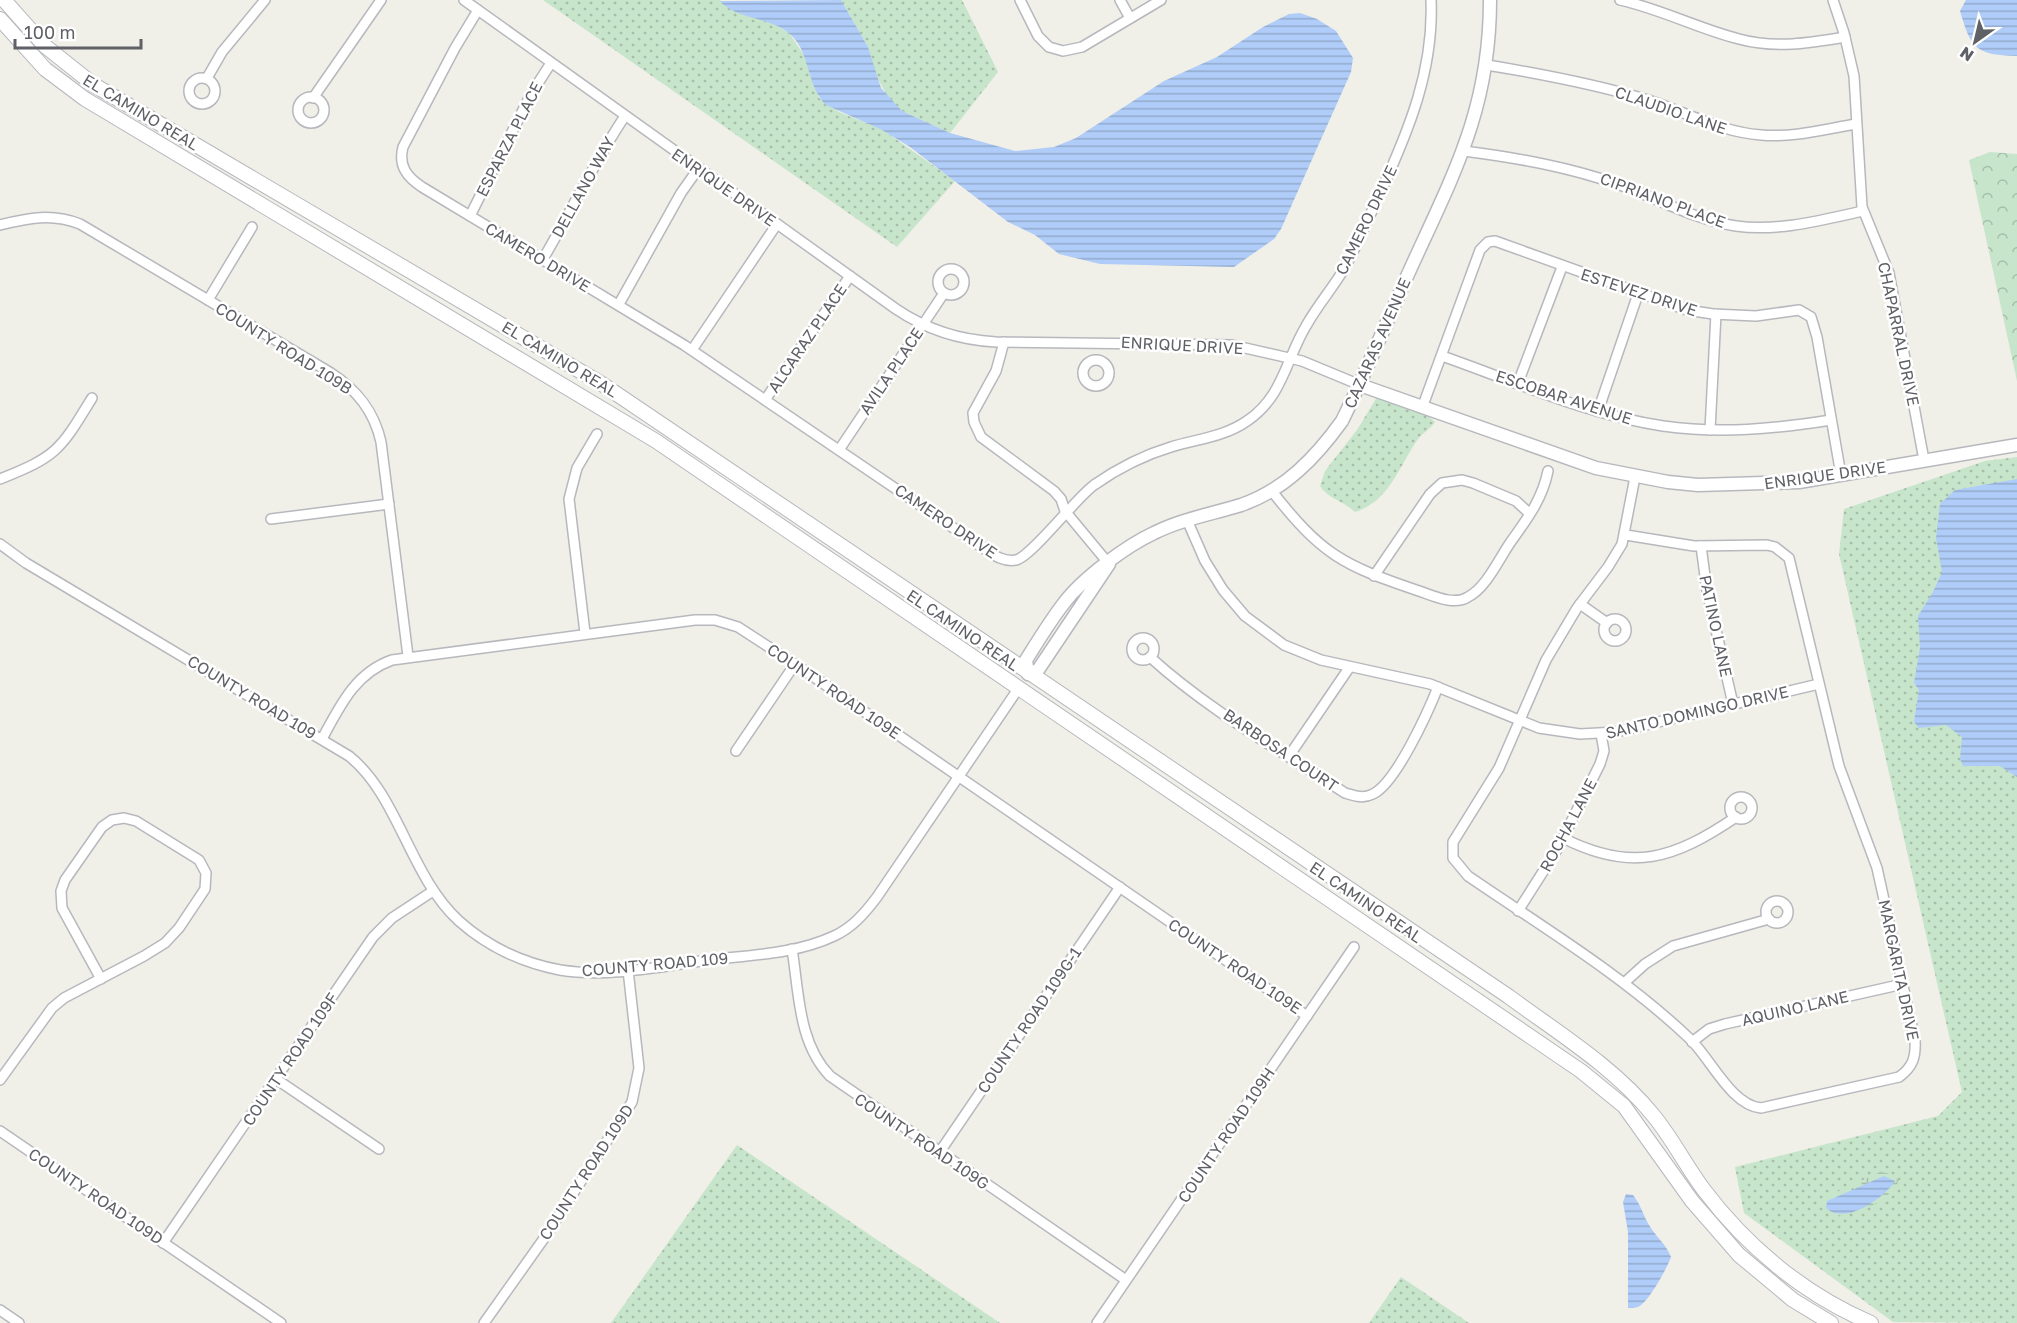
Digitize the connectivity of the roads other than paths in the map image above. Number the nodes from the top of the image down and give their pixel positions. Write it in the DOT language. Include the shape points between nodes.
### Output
graph roads {
  1 [pos="4,0"];
  2 [pos="265,0"];
  3 [pos="381,0"];
  4 [pos="464,0"];
  5 [pos="1020,0"];
  6 [pos="1120,0"];
  7 [pos="1161,0"];
  8 [pos="1431,0"];
  9 [pos="1490,0"];
  10 [pos="1620,0"];
  11 [pos="1833,0"];
  12 [pos="478,10"];
  13 [pos="1130,18"];
  14 [pos="0,19"];
  15 [pos="1845,36"];
  16 [pos="551,63"];
  17 [pos="1487,65"];
  18 [pos="207,78"];
  19 [pos="94,85"];
  20 [pos="313,98"];
  21 [pos="85,99"];
  22 [pos="625,116"];
  23 [pos="1857,124"];
  24 [pos="1464,151"];
  25 [pos="698,168"];
  26 [pos="1863,211"];
  27 [pos="470,216"];
  28 [pos="777,224"];
  29 [pos="0,225"];
  30 [pos="252,227"];
  31 [pos="543,259"];
  32 [pos="1562,267"];
  33 [pos="849,276"];
  34 [pos="944,293"];
  35 [pos="1638,294"];
  36 [pos="208,300"];
  37 [pos="619,304"];
  38 [pos="1716,314"];
  39 [pos="922,325"];
  40 [pos="1004,342"];
  41 [pos="1095,342"];
  42 [pos="692,350"];
  43 [pos="1442,356"];
  44 [pos="1293,358"];
  45 [pos="1095,360"];
  46 [pos="1518,383"];
  47 [pos="1360,385"];
  48 [pos="92,398"];
  49 [pos="765,400"];
  50 [pos="1422,408"];
  51 [pos="1598,411"];
  52 [pos="1831,420"];
  53 [pos="1710,430"];
  54 [pos="597,434"];
  55 [pos="2017,445"];
  56 [pos="839,450"];
  57 [pos="1924,460"];
  58 [pos="1548,471"];
  59 [pos="1841,475"];
  60 [pos="1635,477"];
  61 [pos="0,479"];
  62 [pos="1271,490"];
  63 [pos="389,504"];
  64 [pos="1065,512"];
  65 [pos="1529,513"];
  66 [pos="271,519"];
  67 [pos="1187,520"];
  68 [pos="1626,535"];
  69 [pos="0,544"];
  70 [pos="1701,546"];
  71 [pos="1109,564"];
  72 [pos="1374,576"];
  73 [pos="1580,604"];
  74 [pos="1607,623"];
  75 [pos="585,633"];
  76 [pos="408,656"];
  77 [pos="1150,657"];
  78 [pos="795,664"];
  79 [pos="1349,668"];
  80 [pos="1028,674"];
  81 [pos="1819,684"];
  82 [pos="1438,687"];
  83 [pos="1018,689"];
  84 [pos="1733,704"];
  85 [pos="1520,721"];
  86 [pos="1601,734"];
  87 [pos="322,738"];
  88 [pos="736,751"];
  89 [pos="1290,756"];
  90 [pos="959,778"];
  91 [pos="1736,817"];
  92 [pos="1563,838"];
  93 [pos="1120,887"];
  94 [pos="433,891"];
  95 [pos="1518,911"];
  96 [pos="1769,919"];
  97 [pos="1354,947"];
  98 [pos="792,949"];
  99 [pos="628,970"];
  100 [pos="101,979"];
  101 [pos="1624,983"];
  102 [pos="1903,984"];
  103 [pos="1307,1016"];
  104 [pos="1692,1042"];
  105 [pos="276,1079"];
  106 [pos="0,1080"];
  107 [pos="0,1131"];
  108 [pos="379,1149"];
  109 [pos="939,1153"];
  110 [pos="164,1243"];
  111 [pos="1126,1280"];
  112 [pos="0,1311"];
  113 [pos="19,1323"];
  114 [pos="281,1323"];
  115 [pos="484,1323"];
  116 [pos="1097,1323"];
  117 [pos="1831,1323"];
  118 [pos="1871,1323"];
  1 -- 19 [label="main road, EL CAMINO REAL" via="39,41"];
  2 -- 18 [label="street" via="222,52"];
  3 -- 20 [label="street"];
  4 -- 12 [label="street, ENRIQUE DRIVE"];
  5 -- 13 [label="street" via="1038,36 1063,51 1082,47"];
  6 -- 13 [label="street"];
  7 -- 13 [label="street"];
  8 -- 44 [label="street, CAMERO DRIVE" via="1423,85 1409,128 1356,246 1306,326"];
  9 -- 17 [label="street, CAZARAS AVENUE"];
  10 -- 15 [label="street" via="1749,41 1805,44"];
  11 -- 15 [label="street, CHAPARRAL DRIVE"];
  12 -- 16 [label="street, ENRIQUE DRIVE"];
  12 -- 27 [label="street, CAMERO DRIVE" via="450,56 401,155 412,181"];
  14 -- 21 [label="main road, EL CAMINO REAL" via="45,69"];
  15 -- 23 [label="street, CHAPARRAL DRIVE" via="1854,76"];
  16 -- 22 [label="street, ENRIQUE DRIVE"];
  16 -- 27 [label="street, ESPARZA PLACE" via="531,94"];
  17 -- 23 [label="street, CLAUDIO LANE" via="1614,90 1744,134 1784,135"];
  17 -- 24 [label="street, CAZARAS AVENUE"];
  19 -- 21 [label="main road"];
  19 -- 80 [label="main road, EL CAMINO REAL" via="602,384"];
  21 -- 83 [label="main road, EL CAMINO REAL" via="656,441"];
  22 -- 25 [label="street, ENRIQUE DRIVE"];
  22 -- 31 [label="street, DELLANO WAY"];
  23 -- 26 [label="street, CHAPARRAL DRIVE"];
  24 -- 26 [label="street, CIPRIANO PLACE" via="1576,170 1700,217 1738,226 1784,226"];
  24 -- 47 [label="street, CAZARAS AVENUE"];
  25 -- 28 [label="street, ENRIQUE DRIVE"];
  25 -- 37 [label="street"];
  26 -- 57 [label="street, CHAPARRAL DRIVE" via="1889,273"];
  27 -- 31 [label="street, CAMERO DRIVE"];
  28 -- 33 [label="street, ENRIQUE DRIVE"];
  28 -- 42 [label="street"];
  29 -- 36 [label="street, COUNTY ROAD 109B" via="39,216 71,221"];
  30 -- 36 [label="street"];
  31 -- 37 [label="street, CAMERO DRIVE"];
  32 -- 35 [label="street, ESTEVEZ DRIVE"];
  32 -- 43 [label="street, ESTEVEZ DRIVE" via="1495,241 1484,245"];
  32 -- 46 [label="street"];
  33 -- 39 [label="street, ENRIQUE DRIVE"];
  33 -- 49 [label="street, ALCARAZ PLACE"];
  34 -- 39 [label="street, AVILA PLACE"];
  35 -- 38 [label="street, ESTEVEZ DRIVE" via="1687,310"];
  35 -- 51 [label="street"];
  36 -- 63 [label="street, COUNTY ROAD 109B" via="331,373 359,395 379,433"];
  37 -- 42 [label="street, CAMERO DRIVE"];
  38 -- 52 [label="street, ESTEVEZ DRIVE" via="1756,316 1799,310 1808,313 1815,328"];
  38 -- 53 [label="street"];
  39 -- 40 [label="street, ENRIQUE DRIVE" via="968,340"];
  39 -- 56 [label="street, AVILA PLACE"];
  40 -- 41 [label="street, ENRIQUE DRIVE"];
  40 -- 64 [label="street" via="996,370 976,406 974,422 988,443 1044,482 1061,499"];
  41 -- 44 [label="street, ENRIQUE DRIVE" via="1222,345"];
  41 -- 45 [label="street"];
  42 -- 49 [label="street, CAMERO DRIVE"];
  43 -- 46 [label="street, ESCOBAR AVENUE"];
  43 -- 50 [label="street, ESTEVEZ DRIVE"];
  44 -- 47 [label="street, ENRIQUE DRIVE"];
  44 -- 64 [label="street, CAMERO DRIVE" via="1276,390 1249,420 1212,438 1169,447 1129,464 1093,486"];
  46 -- 51 [label="street, ESCOBAR AVENUE"];
  47 -- 50 [label="street, ENRIQUE DRIVE"];
  47 -- 62 [label="street, CAZARAS AVENUE" via="1342,421 1314,457"];
  48 -- 61 [label="street" via="54,454"];
  49 -- 56 [label="street, CAMERO DRIVE"];
  50 -- 60 [label="street, ENRIQUE DRIVE" via="1559,456"];
  51 -- 53 [label="street, ESCOBAR AVENUE" via="1654,424"];
  52 -- 53 [label="street, ESCOBAR AVENUE" via="1767,429"];
  52 -- 59 [label="street, ESTEVEZ DRIVE"];
  54 -- 75 [label="street" via="577,468 569,499"];
  55 -- 57 [label="street, ENRIQUE DRIVE"];
  56 -- 64 [label="street, CAMERO DRIVE" via="1006,560 1027,555"];
  57 -- 59 [label="street, ENRIQUE DRIVE"];
  58 -- 65 [label="street" via="1543,493"];
  59 -- 60 [label="street, ENRIQUE DRIVE" via="1732,486"];
  60 -- 68 [label="street, MARGARITA DRIVE"];
  62 -- 67 [label="street, CAZARAS AVENUE" via="1243,504"];
  62 -- 72 [label="street" via="1324,549"];
  63 -- 66 [label="street"];
  63 -- 76 [label="street, COUNTY ROAD 109B"];
  64 -- 71 [label="street"];
  65 -- 72 [label="street" via="1469,597 1440,598"];
  65 -- 72 [label="street" via="1516,501 1473,483 1442,483 1430,494"];
  67 -- 71 [label="street, CAZARAS AVENUE" via="1152,534"];
  67 -- 79 [label="street, SANTO DOMINGO DRIVE" via="1214,576 1245,616 1284,645"];
  68 -- 70 [label="street, MARGARITA DRIVE"];
  68 -- 73 [label="street, MARGARITA DRIVE" via="1616,556"];
  69 -- 87 [label="street, COUNTY ROAD 109"];
  70 -- 81 [label="street, MARGARITA DRIVE" via="1775,547 1789,558"];
  70 -- 84 [label="street, PATINO LANE" via="1707,591"];
  71 -- 80 [label="street, CAZARAS AVENUE" via="1038,670"];
  73 -- 74 [label="street"];
  73 -- 85 [label="street, MARGARITA DRIVE" via="1546,660"];
  75 -- 76 [label="street, COUNTY ROAD 109E"];
  75 -- 78 [label="street, COUNTY ROAD 109E" via="715,620 738,627"];
  76 -- 87 [label="street, COUNTY ROAD 109E" via="384,663 362,677"];
  77 -- 89 [label="street, BARBOSA COURT" via="1176,680"];
  78 -- 88 [label="street"];
  78 -- 90 [label="street, COUNTY ROAD 109E"];
  79 -- 82 [label="street, SANTO DOMINGO DRIVE" via="1375,670"];
  79 -- 89 [label="street"];
  80 -- 83 [label="main road"];
  80 -- 118 [label="main road, EL CAMINO REAL" via="1508,996 1610,1070 1653,1115 1704,1191 1748,1241 1803,1286"];
  81 -- 84 [label="street, SANTO DOMINGO DRIVE"];
  81 -- 102 [label="street, MARGARITA DRIVE" via="1839,766 1872,850"];
  82 -- 85 [label="street, SANTO DOMINGO DRIVE"];
  82 -- 89 [label="street, BARBOSA COURT" via="1414,740 1375,793 1361,797 1345,793"];
  83 -- 90 [label="street, COUNTY ROAD 109"];
  83 -- 117 [label="main road, EL CAMINO REAL" via="1581,1071 1624,1106 1692,1201 1739,1255 1793,1300"];
  84 -- 86 [label="street, SANTO DOMINGO DRIVE"];
  85 -- 86 [label="street, SANTO DOMINGO DRIVE" via="1557,731"];
  85 -- 95 [label="street, MARGARITA DRIVE" via="1499,768 1453,842 1452,850 1461,870"];
  86 -- 92 [label="street, ROCHA LANE" via="1603,757"];
  87 -- 94 [label="street, COUNTY ROAD 109" via="349,756 369,777"];
  90 -- 93 [label="street, COUNTY ROAD 109E"];
  90 -- 98 [label="street, COUNTY ROAD 109" via="863,915 832,937"];
  91 -- 92 [label="street" via="1684,846 1647,858 1597,853"];
  92 -- 95 [label="street, ROCHA LANE"];
  93 -- 103 [label="street, COUNTY ROAD 109E"];
  93 -- 109 [label="street, COUNTY ROAD 109G-1"];
  94 -- 99 [label="street, COUNTY ROAD 109" via="466,928 518,958 574,971"];
  94 -- 105 [label="street, COUNTY ROAD 109F" via="379,931"];
  95 -- 101 [label="street, MARGARITA DRIVE"];
  96 -- 101 [label="street" via="1673,946"];
  97 -- 103 [label="street, COUNTY ROAD 109H"];
  98 -- 99 [label="street, COUNTY ROAD 109"];
  98 -- 109 [label="street, COUNTY ROAD 109G" via="804,1031 817,1062 837,1082"];
  99 -- 115 [label="street, COUNTY ROAD 109D" via="639,1068 632,1102"];
  100 -- 100 [label="street" via="169,940 206,884 203,867 192,855 136,821 124,818 112,820 98,833 61,891 66,915"];
  100 -- 106 [label="street" via="52,1008"];
  101 -- 104 [label="street, MARGARITA DRIVE"];
  102 -- 104 [label="street, AQUINO LANE" via="1725,1024 1709,1029"];
  102 -- 104 [label="street, MARGARITA DRIVE" via="1916,1050 1907,1071 1891,1081 1754,1107 1735,1095"];
  103 -- 111 [label="street, COUNTY ROAD 109H"];
  105 -- 108 [label="street"];
  105 -- 110 [label="street, COUNTY ROAD 109F"];
  107 -- 110 [label="street, COUNTY ROAD 109D"];
  109 -- 111 [label="street, COUNTY ROAD 109G"];
  110 -- 114 [label="street, COUNTY ROAD 109D"];
  111 -- 116 [label="street, COUNTY ROAD 109H"];
  112 -- 113 [label="street"];
}
